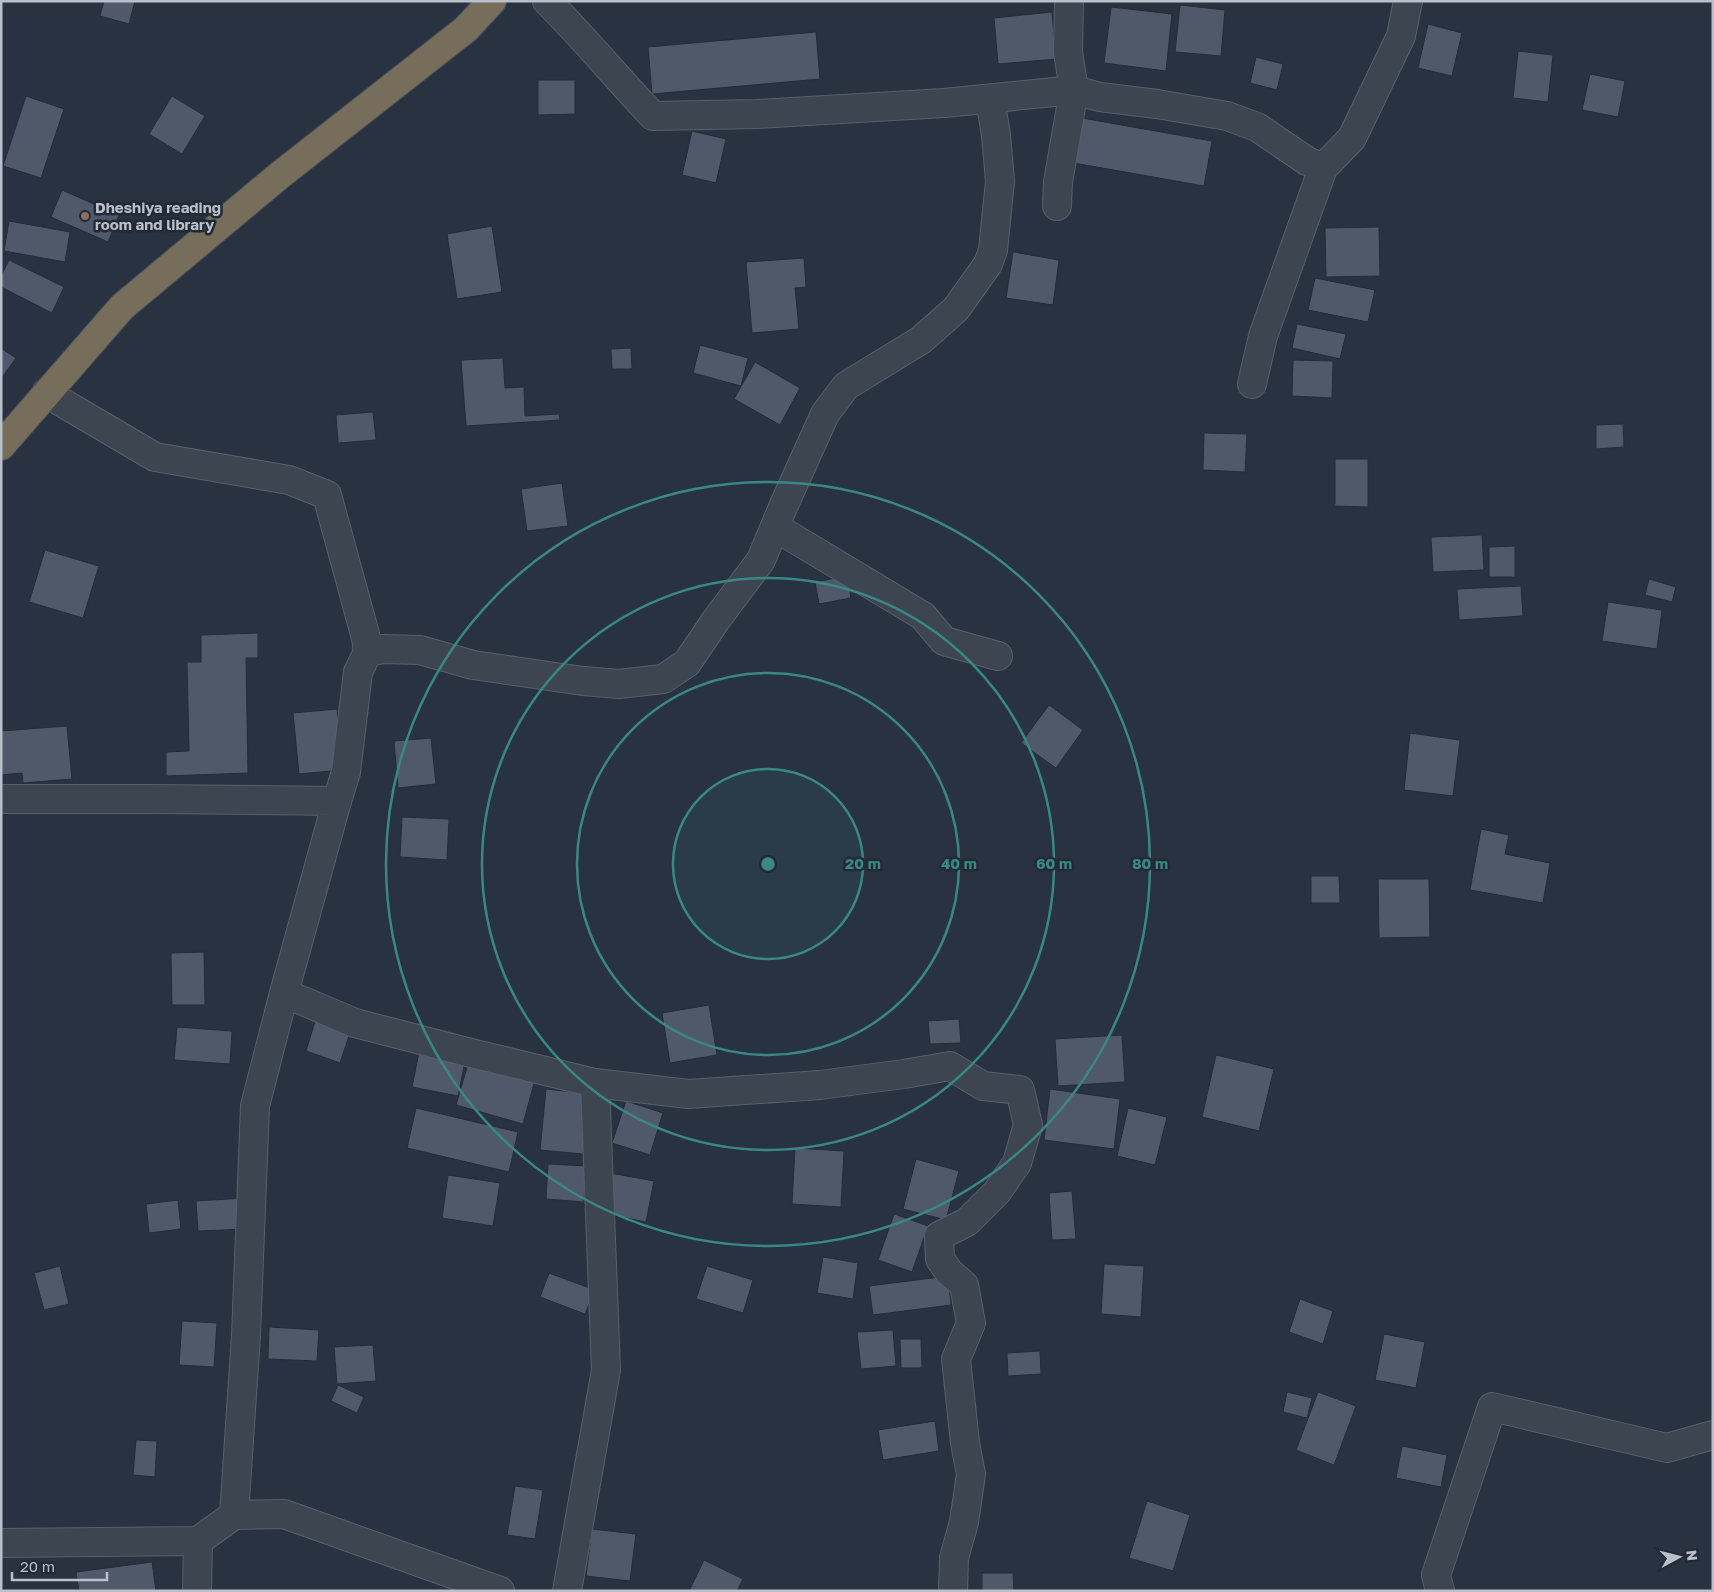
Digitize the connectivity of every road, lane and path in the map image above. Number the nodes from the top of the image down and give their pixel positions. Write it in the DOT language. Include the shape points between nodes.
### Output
graph roads {
  1 [pos="492,1"];
  2 [pos="547,1"];
  3 [pos="1069,1"];
  4 [pos="1408,1"];
  5 [pos="1074,90"];
  6 [pos="990,98"];
  7 [pos="1323,168"];
  8 [pos="1057,206"];
  9 [pos="1252,384"];
  10 [pos="46,393"];
  11 [pos="1,446"];
  12 [pos="775,527"];
  13 [pos="368,652"];
  14 [pos="998,656"];
  15 [pos="1,799"];
  16 [pos="337,801"];
  17 [pos="284,993"];
  18 [pos="595,1083"];
  19 [pos="1713,1435"];
  20 [pos="234,1515"];
  21 [pos="198,1541"];
  22 [pos="1,1543"];
  23 [pos="197,1591"];
  24 [pos="500,1591"];
  25 [pos="567,1591"];
  26 [pos="953,1591"];
  27 [pos="1440,1591"];
  1 -- 10 [label="highway" via="466,29 280,175 122,307"];
  2 -- 6 [label="street" via="653,116 757,114"];
  3 -- 5 [label="street" via="1068,52"];
  4 -- 7 [label="street" via="1402,36 1352,138"];
  5 -- 6 [label="street"];
  5 -- 7 [label="street" via="1100,97 1227,116 1257,127"];
  5 -- 8 [label="street"];
  6 -- 12 [label="street" via="1000,182 993,250 988,264 956,310 921,340 846,386 826,414"];
  7 -- 9 [label="street" via="1271,311"];
  10 -- 11 [label="highway"];
  10 -- 13 [label="street" via="154,457 289,480 327,495"];
  12 -- 13 [label="street" via="761,560 687,663 663,679 619,684 583,681 473,665 420,650 383,648"];
  12 -- 14 [label="street" via="923,616 944,641"];
  13 -- 16 [label="street" via="358,672 346,772"];
  15 -- 16 [label="street"];
  16 -- 17 [label="street"];
  17 -- 18 [label="street" via="355,1023"];
  17 -- 20 [label="street" via="255,1106 246,1335"];
  18 -- 25 [label="street" via="606,1370"];
  18 -- 26 [label="street" via="688,1094 820,1084 950,1066 983,1086 1020,1090 1028,1125 1018,1164 967,1222 939,1236 940,1259 964,1285 971,1323 956,1359 971,1474 964,1522 954,1558"];
  19 -- 27 [label="street" via="1667,1448 1492,1407 1436,1575"];
  20 -- 21 [label="street"];
  20 -- 24 [label="street" via="284,1514"];
  21 -- 22 [label="street"];
  21 -- 23 [label="street"];
}
